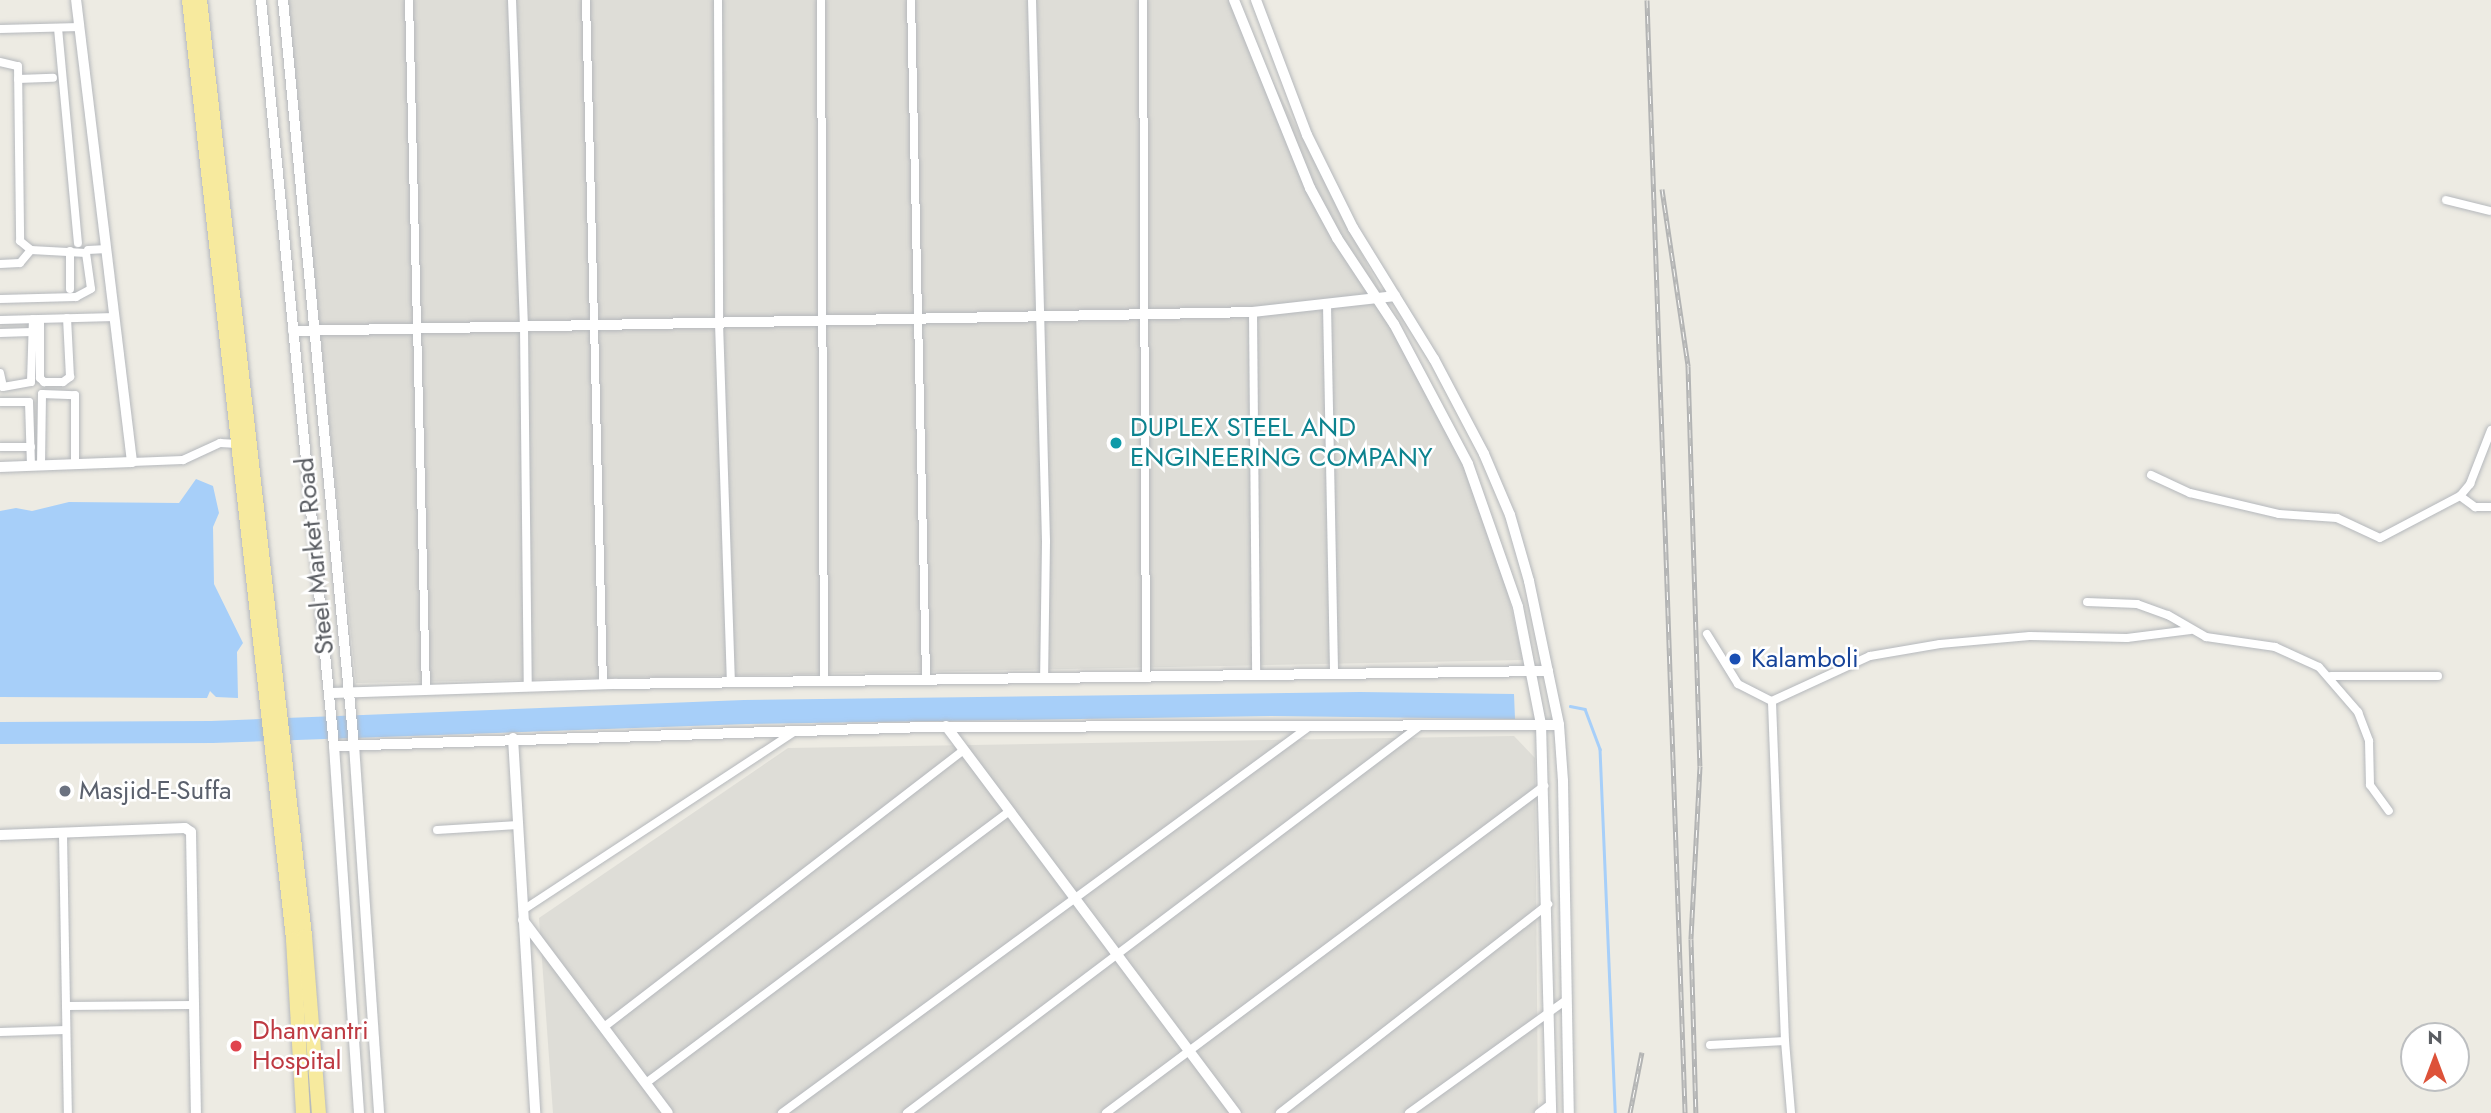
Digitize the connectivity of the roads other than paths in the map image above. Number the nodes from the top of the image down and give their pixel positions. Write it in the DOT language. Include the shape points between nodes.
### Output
graph roads {
  1 [pos="76,0"];
  2 [pos="189,0"];
  3 [pos="200,0"];
  4 [pos="261,0"];
  5 [pos="283,0"];
  6 [pos="409,0"];
  7 [pos="512,0"];
  8 [pos="586,0"];
  9 [pos="718,0"];
  10 [pos="821,0"];
  11 [pos="911,0"];
  12 [pos="1032,0"];
  13 [pos="1143,0"];
  14 [pos="1234,0"];
  15 [pos="1256,0"];
  16 [pos="80,27"];
  17 [pos="58,28"];
  18 [pos="0,29"];
  19 [pos="0,62"];
  20 [pos="53,78"];
  21 [pos="18,79"];
  22 [pos="2446,200"];
  23 [pos="2491,209"];
  24 [pos="2491,218"];
  25 [pos="78,243"];
  26 [pos="107,249"];
  27 [pos="31,250"];
  28 [pos="88,250"];
  29 [pos="70,251"];
  30 [pos="0,264"];
  31 [pos="70,289"];
  32 [pos="1395,296"];
  33 [pos="1374,298"];
  34 [pos="0,299"];
  35 [pos="1326,305"];
  36 [pos="1253,312"];
  37 [pos="1147,314"];
  38 [pos="116,317"];
  39 [pos="1039,317"];
  40 [pos="67,318"];
  41 [pos="36,319"];
  42 [pos="917,319"];
  43 [pos="0,320"];
  44 [pos="820,321"];
  45 [pos="719,323"];
  46 [pos="594,326"];
  47 [pos="524,327"];
  48 [pos="420,329"];
  49 [pos="293,331"];
  50 [pos="314,331"];
  51 [pos="33,332"];
  52 [pos="0,333"];
  53 [pos="0,373"];
  54 [pos="0,402"];
  55 [pos="2491,430"];
  56 [pos="238,444"];
  57 [pos="0,446"];
  58 [pos="31,446"];
  59 [pos="132,462"];
  60 [pos="75,464"];
  61 [pos="36,466"];
  62 [pos="0,467"];
  63 [pos="2151,475"];
  64 [pos="2460,496"];
  65 [pos="2491,507"];
  66 [pos="2087,602"];
  67 [pos="2191,630"];
  68 [pos="1707,634"];
  69 [pos="1549,673"];
  70 [pos="1533,674"];
  71 [pos="1334,675"];
  72 [pos="1256,676"];
  73 [pos="2331,676"];
  74 [pos="2438,676"];
  75 [pos="1146,677"];
  76 [pos="1044,678"];
  77 [pos="926,679"];
  78 [pos="824,681"];
  79 [pos="731,682"];
  80 [pos="603,684"];
  81 [pos="528,687"];
  82 [pos="426,690"];
  83 [pos="272,691"];
  84 [pos="349,692"];
  85 [pos="329,693"];
  86 [pos="1772,701"];
  87 [pos="1540,719"];
  88 [pos="1311,725"];
  89 [pos="1421,725"];
  90 [pos="1559,725"];
  91 [pos="946,726"];
  92 [pos="796,731"];
  93 [pos="513,738"];
  94 [pos="334,746"];
  95 [pos="354,746"];
  96 [pos="963,751"];
  97 [pos="280,762"];
  98 [pos="1545,785"];
  99 [pos="2389,811"];
  100 [pos="1007,813"];
  101 [pos="518,825"];
  102 [pos="437,830"];
  103 [pos="63,834"];
  104 [pos="0,835"];
  105 [pos="1073,899"];
  106 [pos="1548,904"];
  107 [pos="523,915"];
  108 [pos="1117,956"];
  109 [pos="1566,1000"];
  110 [pos="194,1005"];
  111 [pos="66,1006"];
  112 [pos="1548,1010"];
  113 [pos="604,1027"];
  114 [pos="66,1030"];
  115 [pos="0,1032"];
  116 [pos="1785,1041"];
  117 [pos="1710,1045"];
  118 [pos="1189,1050"];
  119 [pos="646,1083"];
  120 [pos="1551,1109"];
  121 [pos="68,1113"];
  122 [pos="196,1113"];
  123 [pos="303,1113"];
  124 [pos="319,1113"];
  125 [pos="359,1113"];
  126 [pos="379,1113"];
  127 [pos="535,1113"];
  128 [pos="668,1113"];
  129 [pos="782,1113"];
  130 [pos="907,1113"];
  131 [pos="1106,1113"];
  132 [pos="1236,1113"];
  133 [pos="1280,1113"];
  134 [pos="1409,1113"];
  135 [pos="1539,1113"];
  136 [pos="1569,1113"];
  137 [pos="1791,1113"];
  1 -- 16 [label="street"];
  2 -- 56 [label="highway"];
  3 -- 83 [label="highway"];
  4 -- 49 [label="street, Steel Market Road"];
  5 -- 50 [label="street, Steel Market Road"];
  6 -- 48 [label="street"];
  7 -- 47 [label="street"];
  8 -- 46 [label="street"];
  9 -- 45 [label="street"];
  10 -- 44 [label="street"];
  11 -- 42 [label="street"];
  12 -- 39 [label="street"];
  13 -- 37 [label="street"];
  14 -- 33 [label="street" via="1310,188"];
  15 -- 32 [label="street" via="1307,135 1353,228"];
  16 -- 17 [label="street"];
  16 -- 26 [label="street"];
  17 -- 18 [label="street"];
  17 -- 25 [label="street"];
  19 -- 21 [label="street" via="18,66"];
  20 -- 21 [label="street"];
  21 -- 27 [label="street" via="20,241"];
  22 -- 23 [label="street"];
  23 -- 24 [label="street"];
  26 -- 28 [label="street"];
  26 -- 38 [label="street"];
  27 -- 29 [label="street"];
  27 -- 30 [label="street" via="20,263"];
  29 -- 31 [label="street"];
  29 -- 34 [label="street" via="86,253 89,294"];
  32 -- 33 [label="street"];
  32 -- 69 [label="street" via="1484,454 1510,515"];
  33 -- 35 [label="street"];
  33 -- 70 [label="street" via="1394,324 1472,474 1518,607"];
  35 -- 36 [label="street"];
  35 -- 71 [label="street"];
  36 -- 37 [label="street"];
  36 -- 72 [label="street"];
  37 -- 39 [label="street"];
  37 -- 75 [label="street"];
  38 -- 40 [label="street"];
  38 -- 59 [label="street"];
  39 -- 42 [label="street"];
  39 -- 76 [label="street" via="1046,541"];
  40 -- 41 [label="street"];
  40 -- 41 [label="street" via="70,377 63,382 40,378"];
  41 -- 43 [label="street"];
  41 -- 51 [label="street"];
  42 -- 44 [label="street"];
  42 -- 77 [label="street"];
  44 -- 45 [label="street"];
  44 -- 78 [label="street"];
  45 -- 46 [label="street"];
  45 -- 79 [label="street"];
  46 -- 47 [label="street"];
  46 -- 80 [label="street"];
  47 -- 48 [label="street"];
  47 -- 81 [label="street"];
  48 -- 50 [label="street"];
  48 -- 82 [label="street"];
  49 -- 50 [label="street"];
  49 -- 85 [label="street, Steel Market Road"];
  50 -- 84 [label="street, Steel Market Road"];
  51 -- 52 [label="street"];
  51 -- 53 [label="street" via="29,386 3,387"];
  54 -- 58 [label="street" via="29,402"];
  55 -- 64 [label="street" via="2470,484"];
  56 -- 59 [label="street" via="220,443 183,460"];
  56 -- 83 [label="highway"];
  57 -- 58 [label="street"];
  58 -- 61 [label="street"];
  59 -- 60 [label="street"];
  60 -- 61 [label="street"];
  60 -- 61 [label="street" via="75,395 42,394"];
  61 -- 62 [label="street"];
  63 -- 64 [label="street" via="2190,493 2279,514 2337,518 2373,538 2393,534"];
  64 -- 65 [label="street" via="2475,507"];
  66 -- 67 [label="street" via="2137,604 2168,615"];
  67 -- 73 [label="street" via="2206,637 2284,650"];
  67 -- 86 [label="street" via="2127,638 2030,636 1940,644 1870,656"];
  68 -- 86 [label="street" via="1738,684"];
  69 -- 70 [label="street"];
  69 -- 90 [label="street"];
  70 -- 71 [label="street"];
  70 -- 87 [label="street"];
  71 -- 72 [label="street"];
  72 -- 75 [label="street"];
  73 -- 74 [label="street"];
  73 -- 99 [label="street" via="2358,712 2369,741 2370,785"];
  75 -- 76 [label="street"];
  76 -- 77 [label="street"];
  77 -- 78 [label="street"];
  78 -- 79 [label="street"];
  79 -- 80 [label="street"];
  80 -- 81 [label="street"];
  81 -- 82 [label="street"];
  82 -- 84 [label="street"];
  83 -- 97 [label="highway"];
  84 -- 85 [label="street"];
  84 -- 95 [label="street, Steel Market Road"];
  85 -- 94 [label="street, Steel Market Road"];
  86 -- 116 [label="street"];
  87 -- 89 [label="street"];
  87 -- 90 [label="street"];
  87 -- 98 [label="street"];
  88 -- 89 [label="street"];
  88 -- 91 [label="street"];
  88 -- 105 [label="street"];
  89 -- 108 [label="street"];
  90 -- 109 [label="street"];
  91 -- 92 [label="street"];
  91 -- 96 [label="street"];
  92 -- 93 [label="street"];
  92 -- 107 [label="street"];
  93 -- 95 [label="street"];
  93 -- 101 [label="street"];
  94 -- 95 [label="street"];
  94 -- 125 [label="street, Steel Market Road"];
  95 -- 126 [label="street, Steel Market Road"];
  96 -- 100 [label="street"];
  96 -- 113 [label="street"];
  97 -- 123 [label="highway"];
  97 -- 124 [label="highway"];
  98 -- 106 [label="street"];
  98 -- 118 [label="street"];
  100 -- 105 [label="street"];
  100 -- 119 [label="street"];
  101 -- 102 [label="street"];
  101 -- 107 [label="street"];
  103 -- 104 [label="street"];
  103 -- 110 [label="street" via="185,828 191,832"];
  103 -- 111 [label="street"];
  105 -- 108 [label="street"];
  105 -- 129 [label="street"];
  106 -- 112 [label="street"];
  106 -- 133 [label="street"];
  107 -- 113 [label="street"];
  107 -- 127 [label="street"];
  108 -- 118 [label="street"];
  108 -- 130 [label="street"];
  109 -- 112 [label="street"];
  109 -- 136 [label="street"];
  110 -- 111 [label="street"];
  110 -- 122 [label="street"];
  111 -- 114 [label="street"];
  112 -- 120 [label="street"];
  112 -- 134 [label="street"];
  113 -- 119 [label="street"];
  114 -- 115 [label="street"];
  114 -- 121 [label="street"];
  116 -- 117 [label="street"];
  116 -- 137 [label="street"];
  118 -- 131 [label="street"];
  118 -- 132 [label="street"];
  119 -- 128 [label="street"];
  120 -- 135 [label="street"];
}
